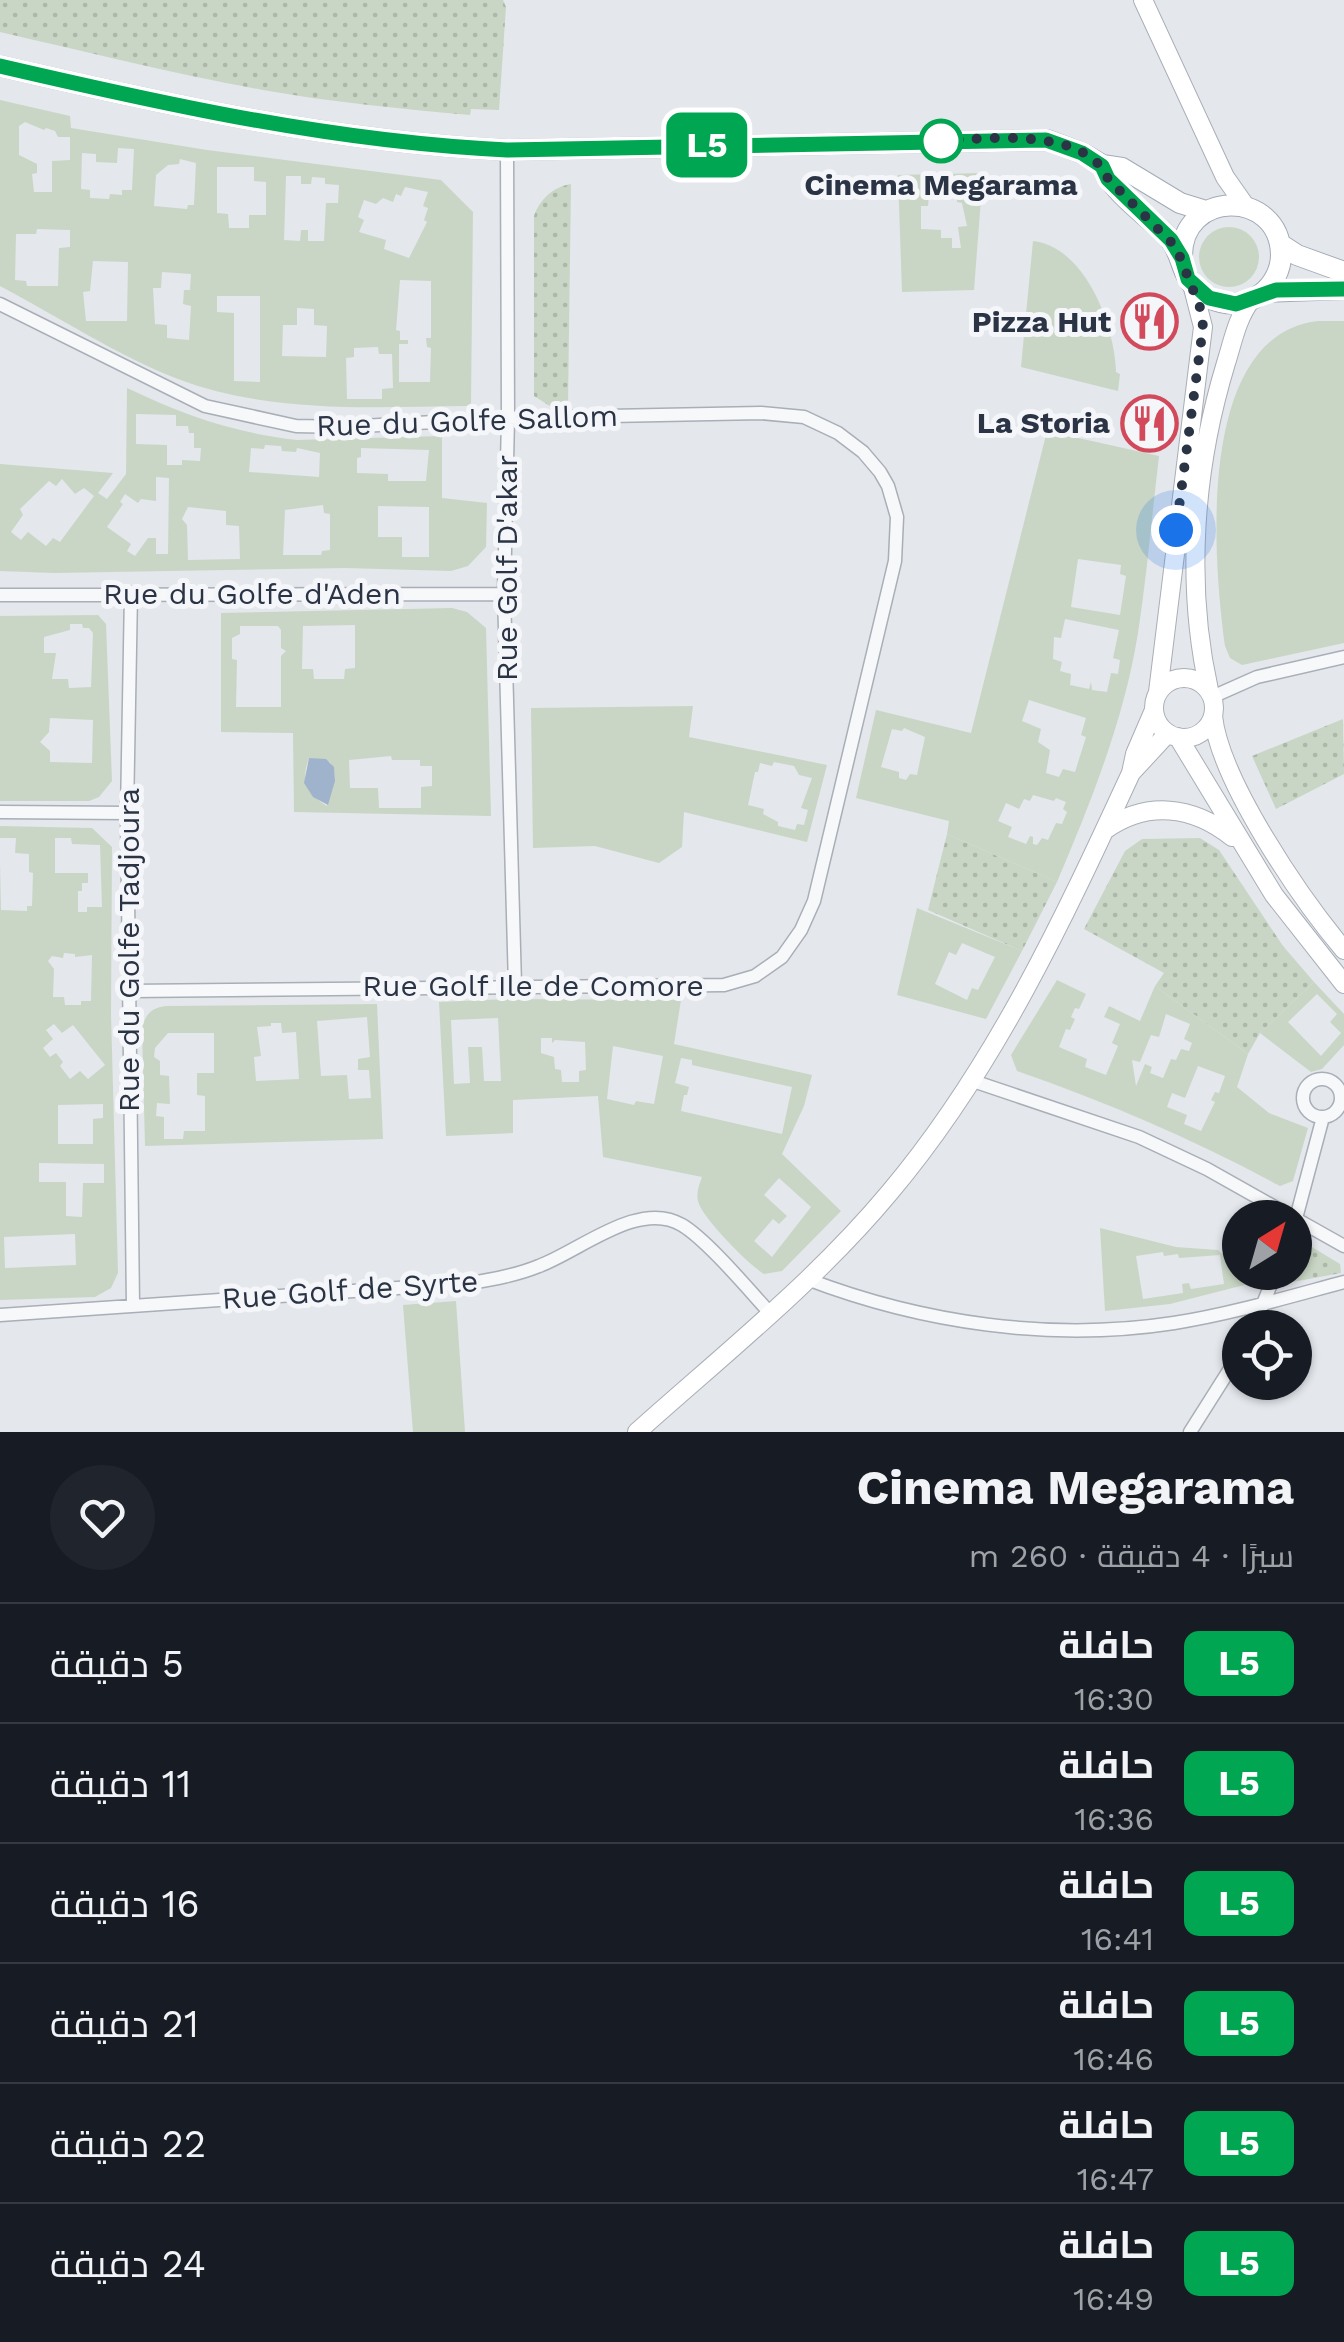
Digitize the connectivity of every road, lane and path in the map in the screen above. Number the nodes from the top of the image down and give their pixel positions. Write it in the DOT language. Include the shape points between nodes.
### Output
graph roads {
  1 [pos="1143,0"];
  2 [pos="0,66"];
  3 [pos="507,150"];
  4 [pos="1102,166"];
  5 [pos="1246,207"];
  6 [pos="1206,212"];
  7 [pos="1280,244"];
  8 [pos="1182,258"];
  9 [pos="1344,272"];
  10 [pos="1192,284"];
  11 [pos="1344,289"];
  12 [pos="1258,296"];
  13 [pos="0,304"];
  14 [pos="508,418"];
  15 [pos="880,472"];
  16 [pos="131,594"];
  17 [pos="504,594"];
  18 [pos="0,595"];
  19 [pos="1344,656"];
  20 [pos="1211,701"];
  21 [pos="1156,702"];
  22 [pos="1173,735"];
  23 [pos="1130,773"];
  24 [pos="0,812"];
  25 [pos="127,813"];
  26 [pos="1104,830"];
  27 [pos="1240,844"];
  28 [pos="1344,950"];
  29 [pos="1344,984"];
  30 [pos="515,985"];
  31 [pos="130,990"];
  32 [pos="973,1081"];
  33 [pos="1323,1117"];
  34 [pos="1258,1200"];
  35 [pos="1301,1200"];
  36 [pos="1312,1229"];
  37 [pos="1344,1246"];
  38 [pos="807,1278"];
  39 [pos="1344,1282"];
  40 [pos="1269,1290"];
  41 [pos="1264,1303"];
  42 [pos="133,1306"];
  43 [pos="1261,1310"];
  44 [pos="770,1313"];
  45 [pos="0,1315"];
  46 [pos="1222,1381"];
  47 [pos="637,1432"];
  48 [pos="1190,1432"];
  1 -- 5 [label="main road"];
  2 -- 3 [label="main road" via="298,129"];
  3 -- 4 [label="main road" via="1031,139 1073,148"];
  3 -- 14 [label="street, Rue Golf D'akar"];
  4 -- 6 [label="main road" via="1122,168"];
  4 -- 8 [label="main road"];
  5 -- 6 [label="main road"];
  5 -- 7 [label="main road" via="1266,218"];
  6 -- 8 [label="main road" via="1188,231"];
  7 -- 9 [label="main road"];
  7 -- 12 [label="main road" via="1278,270"];
  8 -- 10 [label="main road"];
  10 -- 12 [label="main road" via="1220,302"];
  10 -- 21 [label="main road" via="1203,327"];
  11 -- 12 [label="main road"];
  12 -- 20 [label="main road" via="1241,316 1203,471 1196,583"];
  13 -- 14 [label="street, Rue du Golfe Sallom" via="153,382 234,414 343,427"];
  14 -- 15 [label="street, Rue du Golfe Sallom" via="784,413 838,432"];
  14 -- 17 [label="street, Rue Golf D'akar"];
  15 -- 30 [label="street, Rue Golf Ile de Comore" via="896,517 895,560 814,902 791,946 766,970 724,985"];
  16 -- 17 [label="street, Rue du Golfe d'Aden"];
  16 -- 18 [label="street, Rue du Golfe d'Aden"];
  16 -- 25 [label="street, Rue du Golfe Tadjoura"];
  17 -- 30 [label="street, Rue Golf D'akar"];
  19 -- 20 [label="street" via="1257,677"];
  20 -- 21 [label="main road" via="1197,680 1183,678 1166,684"];
  20 -- 22 [label="main road" via="1206,729"];
  20 -- 28 [label="main road" via="1219,748 1248,804"];
  21 -- 22 [label="main road" via="1159,724"];
  21 -- 23 [label="main road"];
  22 -- 23 [label="main road"];
  22 -- 27 [label="main road"];
  23 -- 26 [label="main road"];
  24 -- 25 [label="street"];
  25 -- 31 [label="street, Rue du Golfe Tadjoura"];
  26 -- 27 [label="main road" via="1132,814 1170,809 1200,816"];
  26 -- 32 [label="main road"];
  27 -- 29 [label="main road"];
  30 -- 31 [label="street, Rue Golf Ile de Comore"];
  31 -- 42 [label="street, Rue du Golfe Tadjoura"];
  32 -- 34 [label="street" via="1139,1137"];
  32 -- 38 [label="main road" via="888,1194"];
  33 -- 35 [label="street"];
  36 -- 37 [label="street"];
  38 -- 41 [label="street" via="928,1314 1044,1328 1159,1325"];
  38 -- 44 [label="main road"];
  39 -- 41 [label="street"];
  40 -- 41 [label="street"];
  41 -- 43 [label="street"];
  42 -- 44 [label="street, Rue Golf de Syrte" via="492,1280 652,1216 694,1234"];
  42 -- 45 [label="street, Rue Golf de Syrte"];
  44 -- 47 [label="main road"];
  46 -- 48 [label="street"];
}
